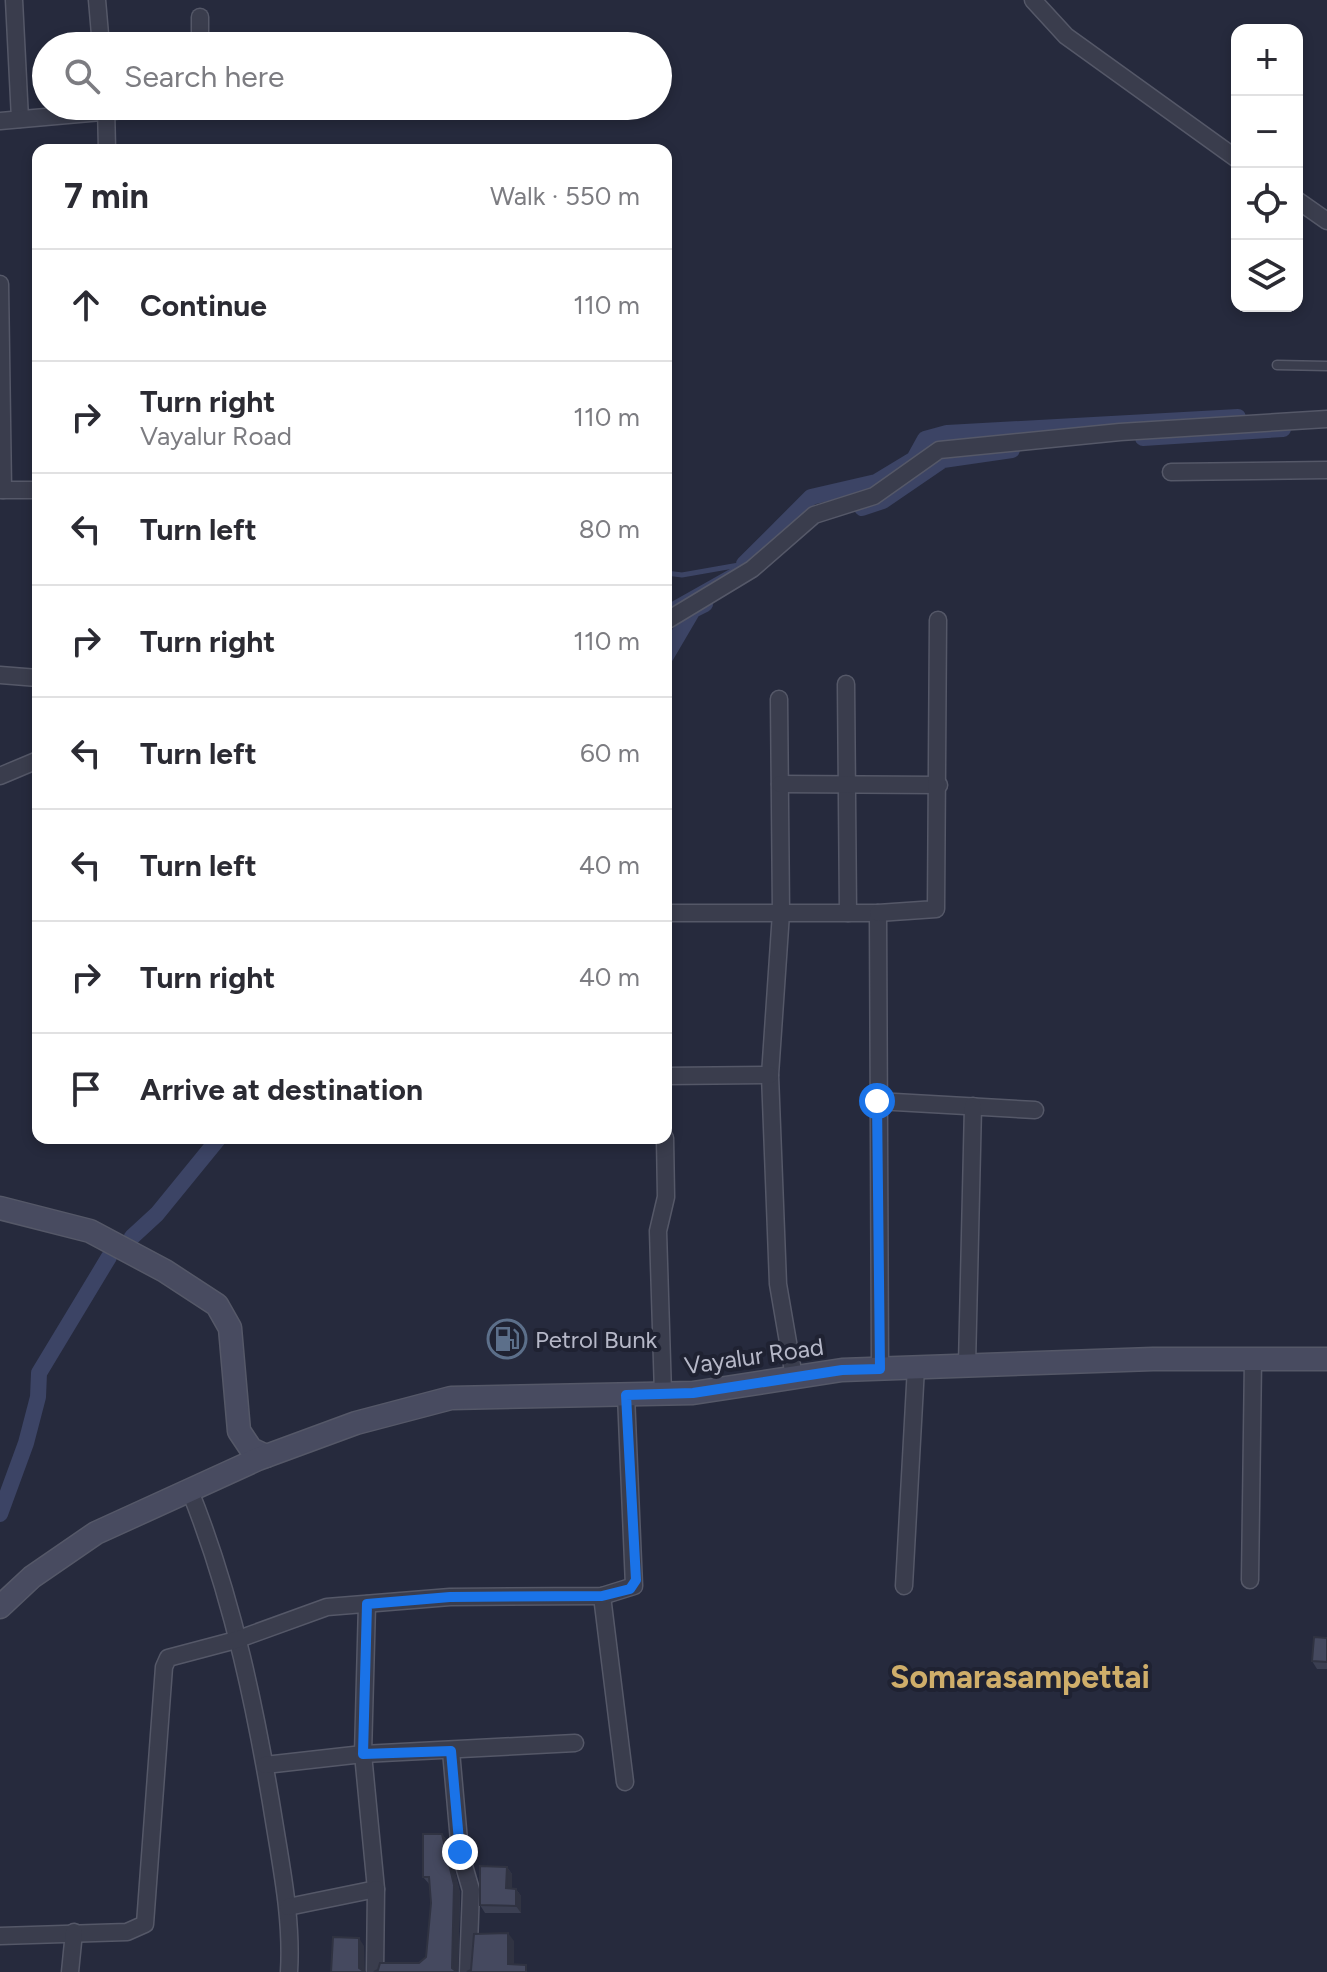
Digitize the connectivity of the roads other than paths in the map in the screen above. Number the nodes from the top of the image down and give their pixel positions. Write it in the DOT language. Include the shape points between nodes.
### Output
graph roads {
  1 [pos="14,0"];
  2 [pos="97,0"];
  3 [pos="1033,0"];
  4 [pos="200,17"];
  5 [pos="100,32"];
  6 [pos="200,32"];
  7 [pos="32,118"];
  8 [pos="20,119"];
  9 [pos="106,120"];
  10 [pos="0,121"];
  11 [pos="107,144"];
  12 [pos="1231,155"];
  13 [pos="1303,204"];
  14 [pos="1327,221"];
  15 [pos="0,284"];
  16 [pos="1277,365"];
  17 [pos="1327,366"];
  18 [pos="1327,419"];
  19 [pos="1327,470"];
  20 [pos="1171,472"];
  21 [pos="1,490"];
  22 [pos="32,490"];
  23 [pos="672,617"];
  24 [pos="938,620"];
  25 [pos="0,675"];
  26 [pos="32,678"];
  27 [pos="846,684"];
  28 [pos="779,699"];
  29 [pos="32,763"];
  30 [pos="0,776"];
  31 [pos="847,783"];
  32 [pos="780,784"];
  33 [pos="939,785"];
  34 [pos="672,913"];
  35 [pos="781,913"];
  36 [pos="848,913"];
  37 [pos="878,913"];
  38 [pos="770,1075"];
  39 [pos="672,1076"];
  40 [pos="877,1101"];
  41 [pos="973,1106"];
  42 [pos="1035,1110"];
  43 [pos="665,1144"];
  44 [pos="0,1208"];
  45 [pos="1253,1359"];
  46 [pos="1327,1359"];
  47 [pos="967,1365"];
  48 [pos="916,1367"];
  49 [pos="880,1369"];
  50 [pos="794,1377"];
  51 [pos="663,1394"];
  52 [pos="626,1395"];
  53 [pos="266,1456"];
  54 [pos="190,1491"];
  55 [pos="1250,1580"];
  56 [pos="904,1586"];
  57 [pos="602,1596"];
  58 [pos="367,1604"];
  59 [pos="0,1607"];
  60 [pos="236,1640"];
  61 [pos="575,1743"];
  62 [pos="451,1751"];
  63 [pos="363,1754"];
  64 [pos="265,1765"];
  65 [pos="625,1782"];
  66 [pos="376,1889"];
  67 [pos="288,1907"];
  68 [pos="74,1932"];
  69 [pos="0,1936"];
  70 [pos="70,1972"];
  71 [pos="289,1972"];
  72 [pos="375,1972"];
  73 [pos="468,1972"];
  1 -- 8 [label="street"];
  2 -- 5 [label="street"];
  3 -- 12 [label="street" via="1066,36"];
  4 -- 6 [label="street"];
  7 -- 8 [label="street"];
  8 -- 10 [label="street"];
  9 -- 11 [label="street"];
  13 -- 14 [label="street"];
  15 -- 21 [label="street"];
  16 -- 17 [label="lane"];
  18 -- 23 [label="street" via="939,450 874,496 814,515 752,569"];
  19 -- 20 [label="street"];
  21 -- 22 [label="street"];
  24 -- 33 [label="street"];
  25 -- 26 [label="street"];
  27 -- 31 [label="street"];
  28 -- 32 [label="street"];
  29 -- 30 [label="street"];
  31 -- 32 [label="street"];
  31 -- 33 [label="street"];
  31 -- 36 [label="street"];
  32 -- 35 [label="street"];
  33 -- 37 [label="street" via="936,909"];
  34 -- 35 [label="street"];
  35 -- 36 [label="street"];
  35 -- 38 [label="street"];
  36 -- 37 [label="street"];
  37 -- 40 [label="street"];
  38 -- 39 [label="street"];
  38 -- 50 [label="street" via="778,1284"];
  40 -- 41 [label="street"];
  40 -- 49 [label="street"];
  41 -- 42 [label="street"];
  41 -- 47 [label="street"];
  43 -- 51 [label="street" via="666,1197 658,1231"];
  44 -- 53 [label="main road" via="90,1231 217,1305 230,1328 239,1431 251,1449"];
  45 -- 46 [label="main road, Vayalur Road"];
  45 -- 47 [label="main road, Vayalur Road"];
  45 -- 55 [label="street"];
  47 -- 48 [label="main road, Vayalur Road"];
  48 -- 49 [label="main road, Vayalur Road"];
  48 -- 56 [label="street"];
  49 -- 50 [label="main road, Vayalur Road"];
  50 -- 51 [label="main road, Vayalur Road"];
  51 -- 52 [label="main road, Vayalur Road"];
  52 -- 53 [label="main road, Vayalur Road" via="451,1398 356,1423"];
  52 -- 57 [label="street" via="636,1580 630,1589"];
  53 -- 54 [label="main road, Vayalur Road"];
  54 -- 59 [label="main road, Vayalur Road" via="96,1533 32,1577"];
  54 -- 60 [label="street" via="217,1557"];
  57 -- 58 [label="street" via="450,1597"];
  57 -- 65 [label="street"];
  58 -- 60 [label="street" via="327,1607"];
  58 -- 63 [label="street"];
  60 -- 64 [label="street"];
  60 -- 68 [label="street" via="177,1654 164,1667 145,1924 127,1932"];
  61 -- 62 [label="street"];
  62 -- 63 [label="street"];
  62 -- 73 [label="street" via="460,1852 471,1890"];
  63 -- 64 [label="street"];
  63 -- 66 [label="street"];
  64 -- 67 [label="street"];
  66 -- 67 [label="street"];
  66 -- 72 [label="street"];
  67 -- 71 [label="street"];
  68 -- 69 [label="street"];
  68 -- 70 [label="street"];
}
